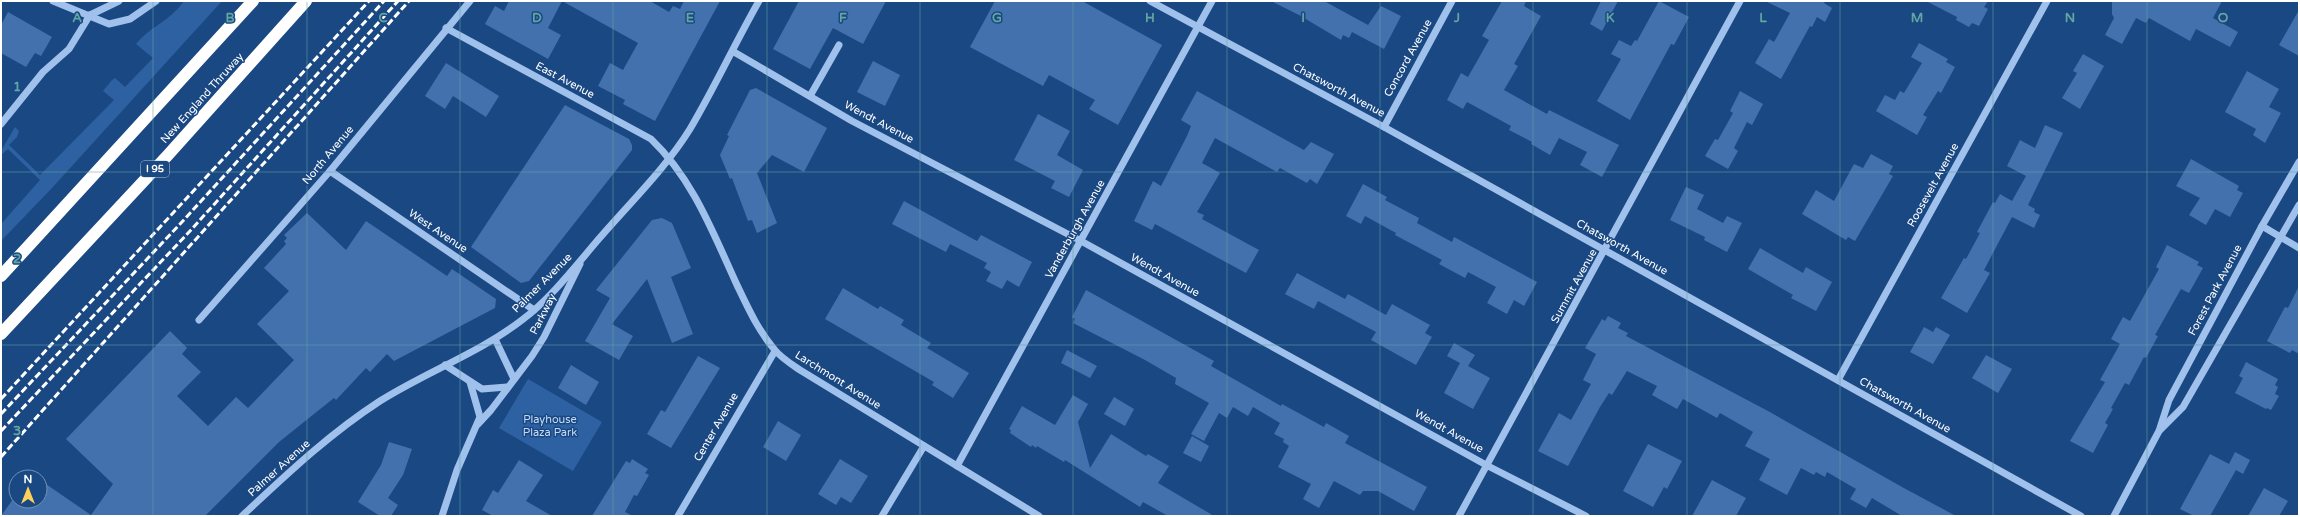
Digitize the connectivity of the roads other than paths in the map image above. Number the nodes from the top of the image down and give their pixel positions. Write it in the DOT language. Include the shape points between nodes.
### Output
graph roads {
  1 [pos="53,1"];
  2 [pos="119,1"];
  3 [pos="156,1"];
  4 [pos="253,1"];
  5 [pos="306,1"];
  6 [pos="470,1"];
  7 [pos="759,1"];
  8 [pos="1150,1"];
  9 [pos="1212,1"];
  10 [pos="1452,1"];
  11 [pos="1740,1"];
  12 [pos="2047,1"];
  13 [pos="90,15"];
  14 [pos="1198,27"];
  15 [pos="446,28"];
  16 [pos="839,45"];
  17 [pos="734,52"];
  18 [pos="810,96"];
  19 [pos="1,124"];
  20 [pos="1384,126"];
  21 [pos="669,156"];
  22 [pos="2299,162"];
  23 [pos="330,171"];
  24 [pos="2299,205"];
  25 [pos="2262,226"];
  26 [pos="2280,238"];
  27 [pos="1081,241"];
  28 [pos="2299,248"];
  29 [pos="1606,250"];
  30 [pos="584,256"];
  31 [pos="1,276"];
  32 [pos="534,310"];
  33 [pos="199,320"];
  34 [pos="1,334"];
  35 [pos="495,339"];
  36 [pos="775,351"];
  37 [pos="445,365"];
  38 [pos="514,379"];
  39 [pos="1838,380"];
  40 [pos="470,382"];
  41 [pos="507,387"];
  42 [pos="478,424"];
  43 [pos="2159,431"];
  44 [pos="924,446"];
  45 [pos="957,466"];
  46 [pos="1488,466"];
  47 [pos="242,516"];
  48 [pos="442,516"];
  49 [pos="678,516"];
  50 [pos="882,516"];
  51 [pos="1039,516"];
  52 [pos="1459,516"];
  53 [pos="1586,516"];
  54 [pos="2081,516"];
  55 [pos="2114,516"];
  1 -- 13 [label="street"];
  2 -- 13 [label="street"];
  3 -- 13 [label="street" via="130,19 109,24"];
  4 -- 31 [label="highway"];
  5 -- 34 [label="highway, New England Thruway / I 95" via="168,155"];
  6 -- 15 [label="street, North Avenue"];
  7 -- 17 [label="street, Palmer Avenue"];
  8 -- 14 [label="street, Chatsworth Avenue"];
  9 -- 14 [label="street, Vanderburgh Avenue"];
  10 -- 20 [label="street, Concord Avenue"];
  11 -- 29 [label="street, Summit Avenue"];
  12 -- 39 [label="street, Roosevelt Avenue"];
  13 -- 19 [label="street" via="69,49 43,72"];
  14 -- 20 [label="street, Chatsworth Avenue"];
  14 -- 27 [label="street, Vanderburgh Avenue"];
  15 -- 21 [label="street, East Avenue" via="651,139"];
  15 -- 23 [label="street, North Avenue"];
  16 -- 18 [label="street"];
  17 -- 18 [label="street, Wendt Avenue"];
  17 -- 21 [label="street, Palmer Avenue" via="689,130"];
  18 -- 27 [label="street, Wendt Avenue" via="852,121"];
  20 -- 29 [label="street, Chatsworth Avenue"];
  21 -- 30 [label="street, Palmer Avenue"];
  21 -- 36 [label="street, Larchmont Avenue" via="696,196 750,312"];
  22 -- 25 [label="street, Forest Park Avenue"];
  23 -- 32 [label="street, West Avenue"];
  23 -- 33 [label="street, North Avenue"];
  24 -- 26 [label="street, Forest Park Avenue"];
  25 -- 26 [label="street"];
  25 -- 43 [label="street, Forest Park Avenue" via="2169,400"];
  26 -- 28 [label="street"];
  26 -- 43 [label="street, Forest Park Avenue" via="2183,407"];
  27 -- 45 [label="street, Vanderburgh Avenue"];
  27 -- 46 [label="street, Wendt Avenue"];
  29 -- 39 [label="street, Chatsworth Avenue"];
  29 -- 46 [label="street, Summit Avenue"];
  30 -- 32 [label="street, Palmer Avenue"];
  30 -- 38 [label="street, Parkway" via="544,337"];
  32 -- 35 [label="street, Palmer Avenue"];
  35 -- 37 [label="street, Palmer Avenue"];
  35 -- 38 [label="street"];
  36 -- 44 [label="street, Larchmont Avenue" via="800,370"];
  36 -- 49 [label="street, Center Avenue"];
  37 -- 40 [label="street"];
  37 -- 47 [label="street, Palmer Avenue" via="380,401 348,423 302,460"];
  38 -- 41 [label="street, Parkway"];
  39 -- 54 [label="street, Chatsworth Avenue"];
  40 -- 41 [label="street" via="482,389"];
  40 -- 42 [label="street" via="480,418"];
  41 -- 42 [label="street, Parkway"];
  42 -- 48 [label="street, Parkway" via="456,470"];
  43 -- 55 [label="street, Forest Park Avenue"];
  44 -- 45 [label="street, Larchmont Avenue"];
  44 -- 50 [label="street"];
  45 -- 51 [label="street, Larchmont Avenue"];
  46 -- 52 [label="street, Summit Avenue"];
  46 -- 53 [label="street, Wendt Avenue"];
}
